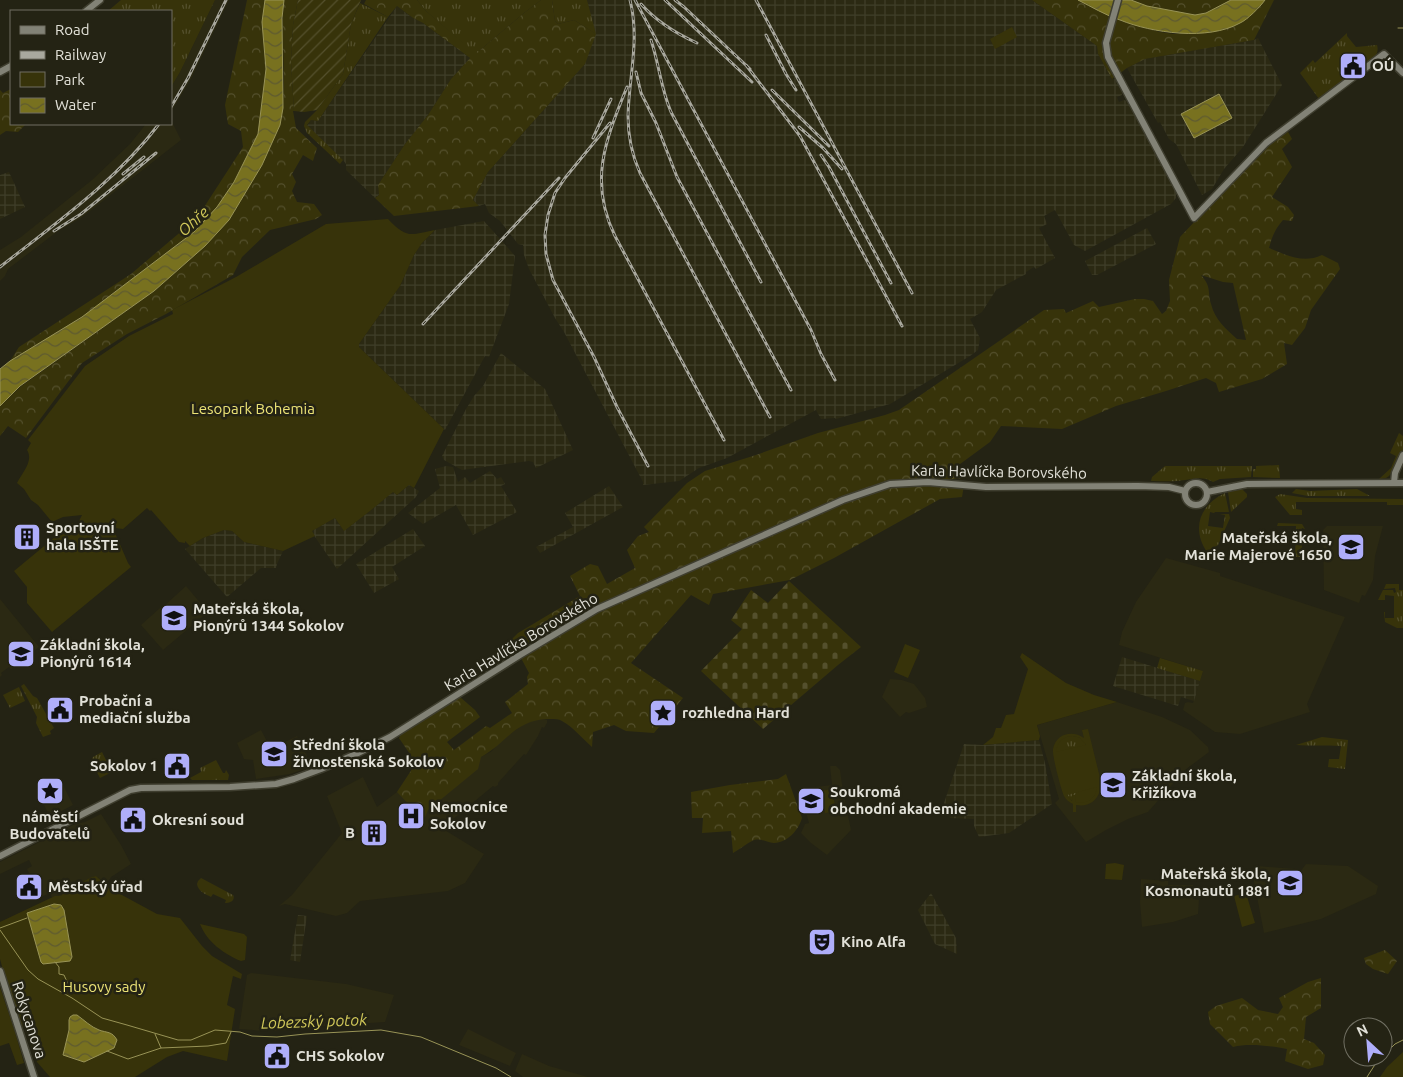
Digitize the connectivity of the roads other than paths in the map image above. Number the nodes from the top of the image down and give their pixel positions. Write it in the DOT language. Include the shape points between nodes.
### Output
graph roads {
  1 [pos="100,0"];
  2 [pos="1118,0"];
  3 [pos="87,10"];
  4 [pos="1403,73"];
  5 [pos="1403,455"];
  6 [pos="1394,483"];
  7 [pos="1403,483"];
  8 [pos="1185,491"];
  9 [pos="1207,492"];
  10 [pos="0,856"];
  11 [pos="0,971"];
  12 [pos="34,1077"];
  1 -- 3 [label="street"];
  2 -- 4 [label="street" via="1106,43 1108,57 1194,218 1266,143 1384,54"];
  5 -- 6 [label="street"];
  6 -- 7 [label="street"];
  6 -- 9 [label="street" via="1247,484"];
  8 -- 9 [label="street" via="1190,484 1197,483"];
  8 -- 9 [label="street" via="1186,500 1195,506 1204,502"];
  8 -- 10 [label="street, Karla Havlíčka Borovského" via="1146,486 890,484 843,500 597,609 390,737 321,769 276,784 130,790"];
  11 -- 12 [label="street, Rokycanova"];
}
